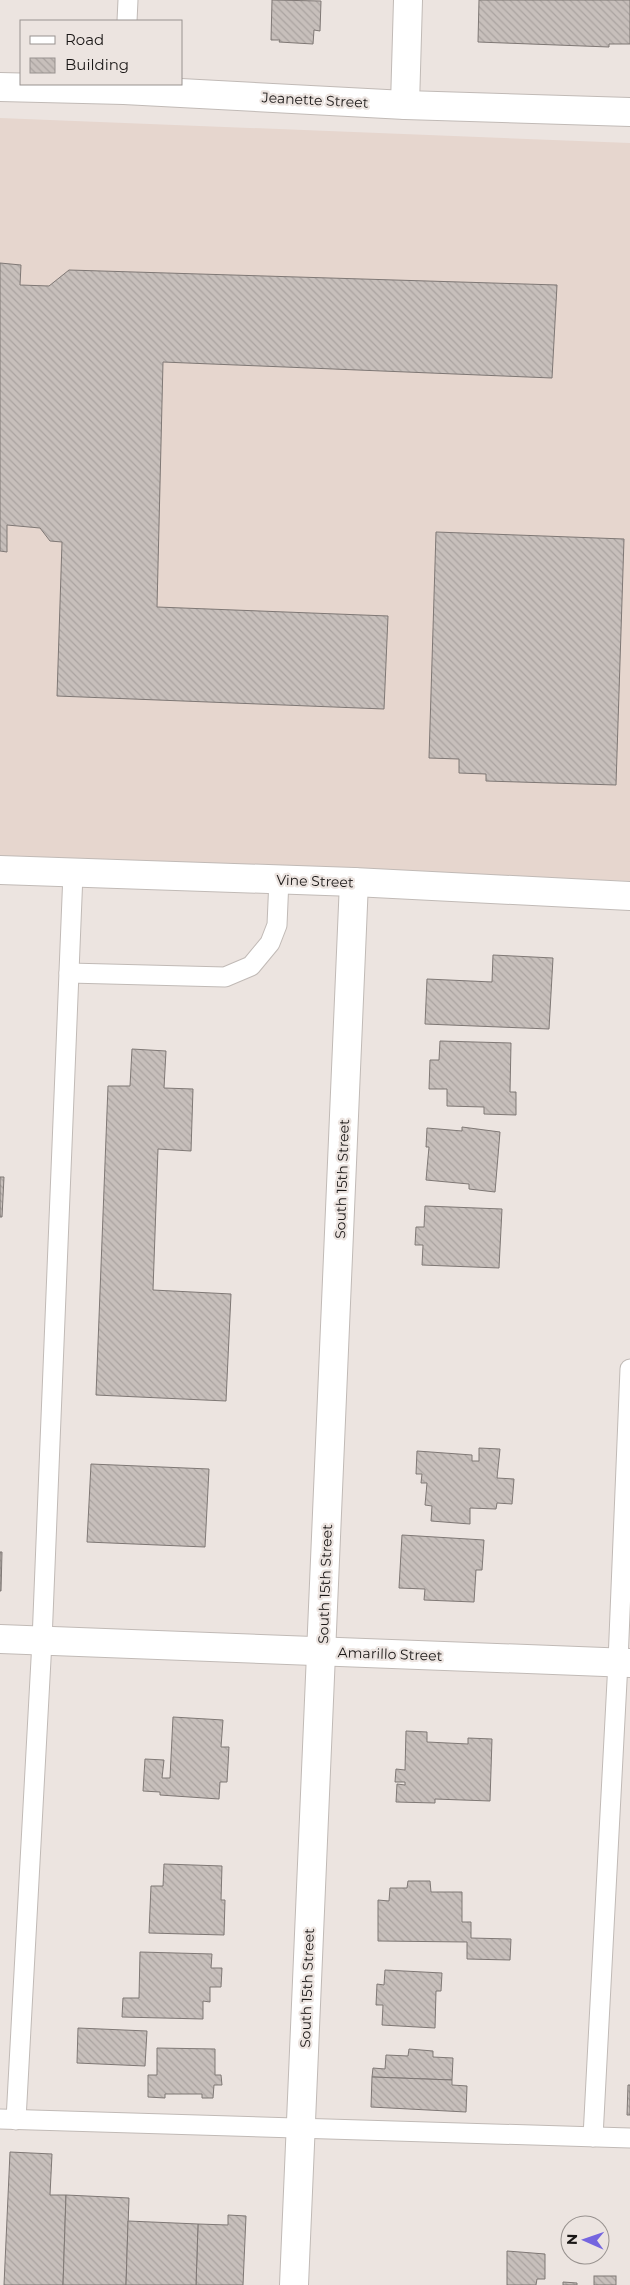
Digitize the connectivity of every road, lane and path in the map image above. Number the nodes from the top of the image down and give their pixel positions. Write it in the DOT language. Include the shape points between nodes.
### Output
graph roads {
  1 [pos="128,0"];
  2 [pos="408,0"];
  3 [pos="127,20"];
  4 [pos="0,87"];
  5 [pos="125,87"];
  6 [pos="405,105"];
  7 [pos="630,112"];
  8 [pos="0,870"];
  9 [pos="73,873"];
  10 [pos="279,880"];
  11 [pos="354,882"];
  12 [pos="630,896"];
  13 [pos="69,974"];
  14 [pos="630,1369"];
  15 [pos="0,1639"];
  16 [pos="42,1641"];
  17 [pos="322,1651"];
  18 [pos="624,1663"];
  19 [pos="8,2119"];
  20 [pos="301,2128"];
  21 [pos="593,2137"];
  22 [pos="630,2138"];
  23 [pos="294,2285"];
  1 -- 3 [label="lane"];
  2 -- 6 [label="street"];
  4 -- 5 [label="street, Jeanette Street"];
  5 -- 6 [label="street, Jeanette Street"];
  6 -- 7 [label="street, Jeanette Street"];
  8 -- 9 [label="street, Vine Street"];
  9 -- 10 [label="street, Vine Street"];
  9 -- 13 [label="lane"];
  10 -- 11 [label="street, Vine Street"];
  10 -- 13 [label="lane" via="277,925 270,943 251,966 225,977"];
  11 -- 12 [label="street, Vine Street"];
  11 -- 17 [label="street, South 15th Street"];
  13 -- 16 [label="lane"];
  14 -- 18 [label="lane"];
  15 -- 16 [label="street, Amarillo Street"];
  16 -- 17 [label="street, Amarillo Street"];
  16 -- 19 [label="lane"];
  17 -- 18 [label="street, Amarillo Street"];
  17 -- 20 [label="street, South 15th Street"];
  18 -- 21 [label="lane"];
  19 -- 20 [label="lane"];
  20 -- 21 [label="lane"];
  20 -- 23 [label="street, South 15th Street"];
  21 -- 22 [label="lane"];
}
